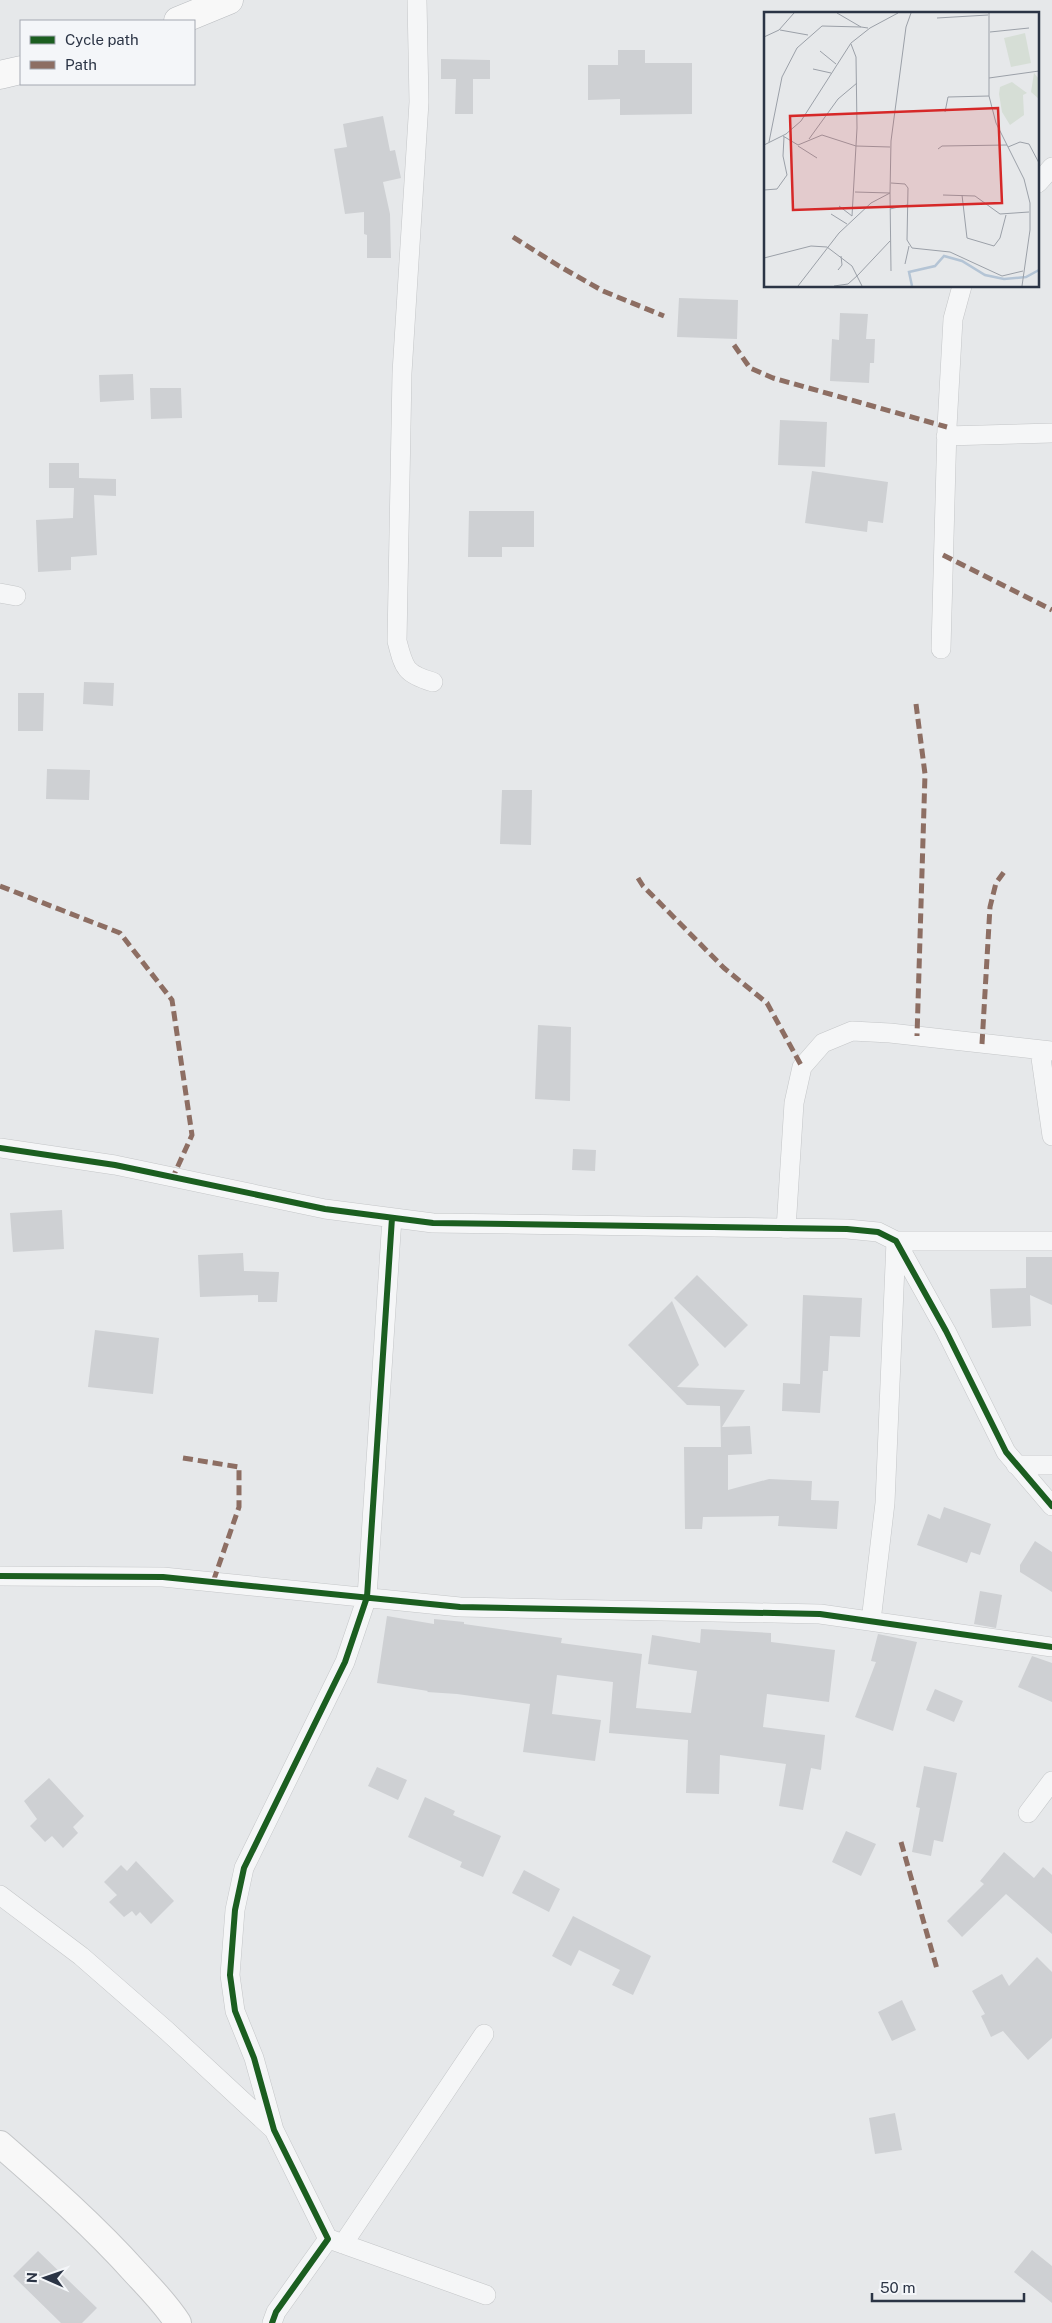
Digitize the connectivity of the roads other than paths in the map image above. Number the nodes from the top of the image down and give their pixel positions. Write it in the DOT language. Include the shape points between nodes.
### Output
graph roads {
  1 [pos="229,0"];
  2 [pos="417,0"];
  3 [pos="180,20"];
  4 [pos="20,70"];
  5 [pos="0,75"];
  6 [pos="1052,167"];
  7 [pos="1040,181"];
  8 [pos="961,288"];
  9 [pos="1052,433"];
  10 [pos="946,436"];
  11 [pos="940,649"];
  12 [pos="433,682"];
  13 [pos="1046,1051"];
  14 [pos="1052,1136"];
  15 [pos="0,1148"];
  16 [pos="392,1218"];
  17 [pos="786,1229"];
  18 [pos="896,1241"];
  19 [pos="1052,1241"];
  20 [pos="1016,1464"];
  21 [pos="1052,1465"];
  22 [pos="1052,1506"];
  23 [pos="0,1576"];
  24 [pos="367,1597"];
  25 [pos="871,1621"];
  26 [pos="1052,1647"];
  27 [pos="1052,1781"];
  28 [pos="1028,1813"];
  29 [pos="0,1895"];
  30 [pos="484,2034"];
  31 [pos="274,2130"];
  32 [pos="0,2144"];
  33 [pos="336,2241"];
  34 [pos="486,2296"];
  35 [pos="178,2323"];
  36 [pos="272,2323"];
  1 -- 3 [label="highway"];
  2 -- 12 [label="street" via="419,102 402,373 397,641 404,666 414,677"];
  4 -- 5 [label="highway"];
  6 -- 7 [label="street"];
  8 -- 10 [label="street" via="953,319"];
  9 -- 10 [label="street"];
  10 -- 11 [label="street"];
  13 -- 14 [label="street"];
  13 -- 17 [label="street" via="890,1033 852,1032 823,1043 802,1067 794,1103"];
  15 -- 16 [label="street" via="115,1165 325,1209"];
  16 -- 17 [label="street" via="433,1223"];
  16 -- 24 [label="street"];
  17 -- 18 [label="street" via="878,1232"];
  18 -- 19 [label="street"];
  18 -- 20 [label="street" via="946,1331 1006,1452"];
  18 -- 25 [label="street" via="885,1503"];
  20 -- 21 [label="street"];
  20 -- 22 [label="street"];
  23 -- 24 [label="street" via="163,1577"];
  24 -- 25 [label="street" via="460,1607 820,1614"];
  24 -- 31 [label="street" via="345,1662 244,1868 235,1910 230,1975 235,2011 254,2058"];
  25 -- 26 [label="street"];
  27 -- 28 [label="street"];
  29 -- 31 [label="street" via="82,1956"];
  30 -- 33 [label="street"];
  31 -- 33 [label="street"];
  32 -- 35 [label="street" via="116,2250 168,2307"];
  33 -- 34 [label="street"];
  33 -- 36 [label="street" via="276,2312"];
}
